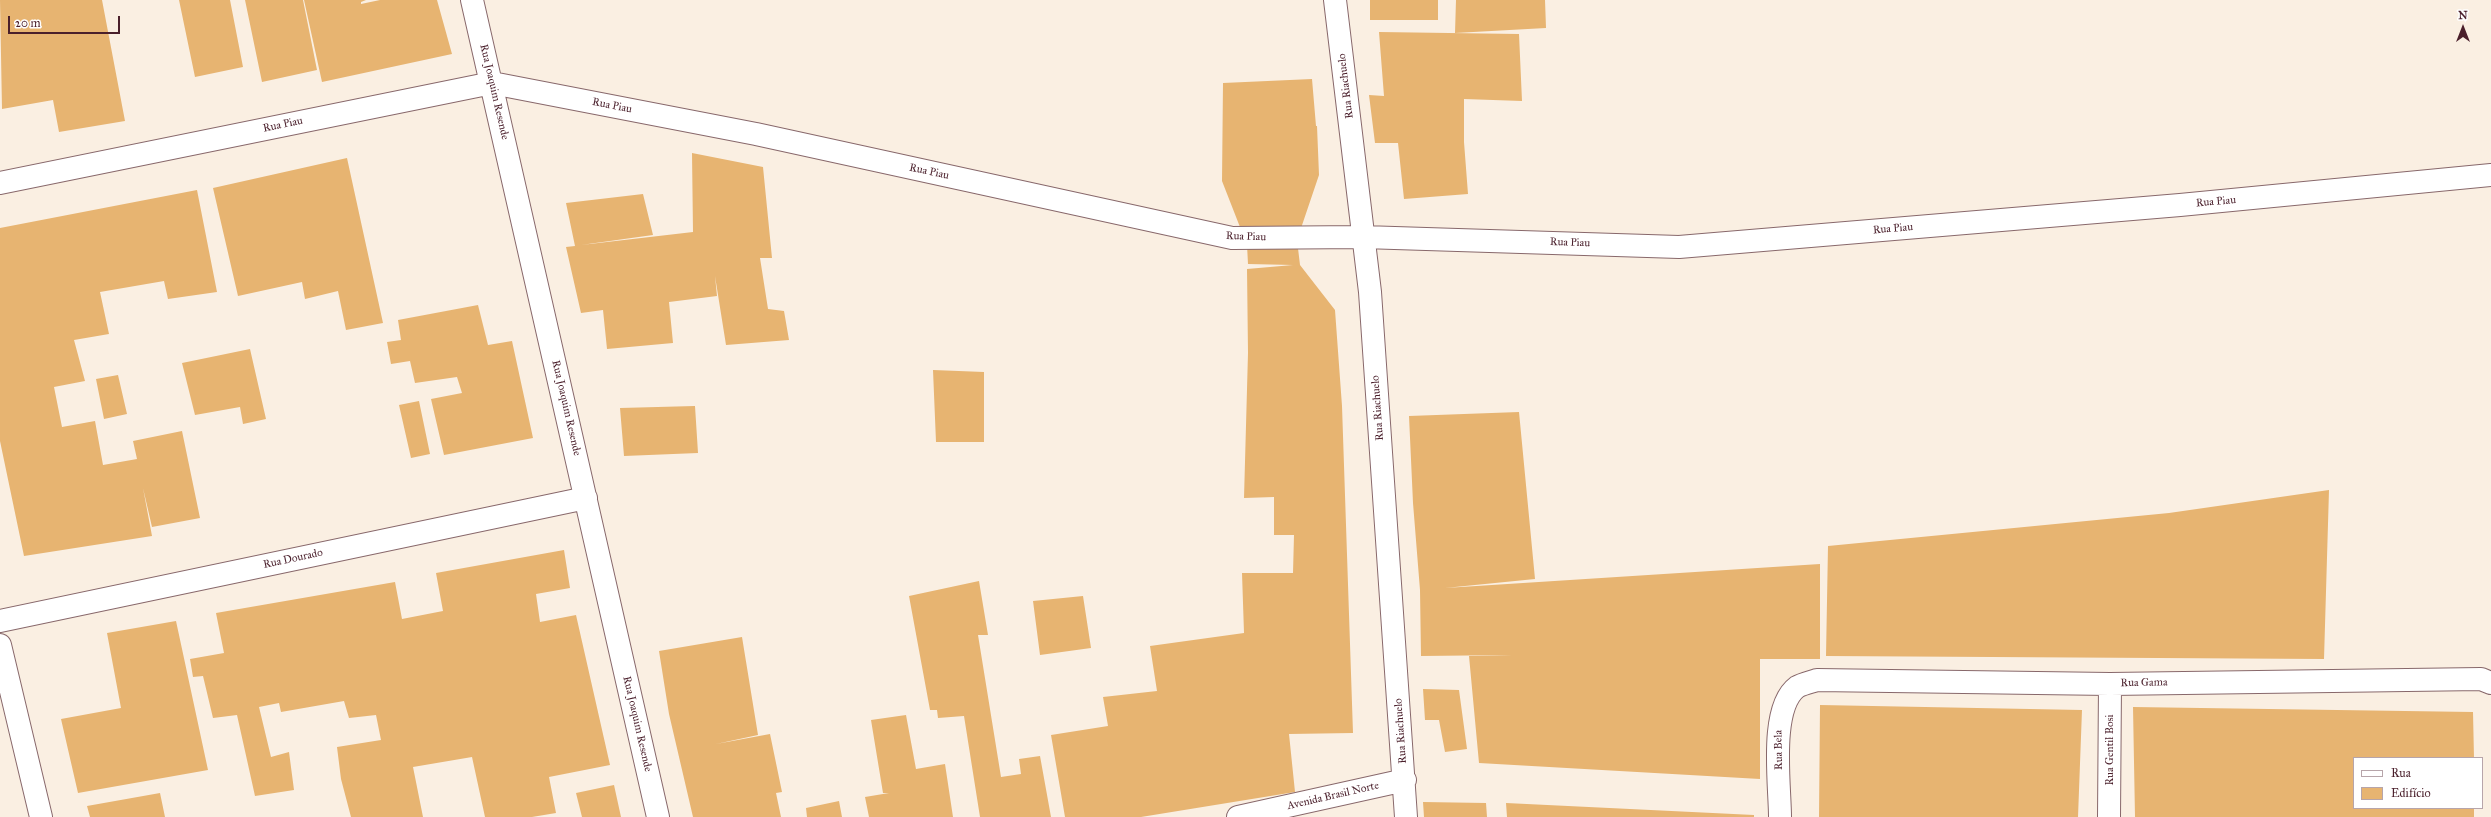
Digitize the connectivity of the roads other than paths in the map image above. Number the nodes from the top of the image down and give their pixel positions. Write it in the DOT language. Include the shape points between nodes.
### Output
graph roads {
  1 [pos="472,0"];
  2 [pos="1335,0"];
  3 [pos="492,83"];
  4 [pos="2491,175"];
  5 [pos="0,183"];
  6 [pos="1364,237"];
  7 [pos="586,498"];
  8 [pos="0,620"];
  9 [pos="0,645"];
  10 [pos="2110,684"];
  11 [pos="2491,684"];
  12 [pos="1797,687"];
  13 [pos="1405,780"];
  14 [pos="40,817"];
  15 [pos="658,817"];
  16 [pos="1238,817"];
  17 [pos="1406,817"];
  18 [pos="1780,817"];
  19 [pos="2109,817"];
  1 -- 3 [label="street, Rua Joaquim Resende"];
  2 -- 6 [label="street, Rua Riachuelo"];
  3 -- 5 [label="street, Rua Piau"];
  3 -- 6 [label="street, Rua Piau" via="756,134 1232,238"];
  3 -- 7 [label="street, Rua Joaquim Resende"];
  4 -- 6 [label="street, Rua Piau" via="2180,205 1679,246"];
  6 -- 13 [label="street, Rua Riachuelo"];
  7 -- 8 [label="street, Rua Dourado"];
  7 -- 15 [label="street, Rua Joaquim Resende"];
  9 -- 14 [label="street"];
  10 -- 11 [label="street, Rua Gama" via="2481,679"];
  10 -- 12 [label="street, Rua Gama" via="1817,680"];
  10 -- 19 [label="street, Rua Gentil Bosi"];
  12 -- 18 [label="street, Rua Bela" via="1784,704 1779,725"];
  13 -- 16 [label="street, Avenida Brasil Norte"];
  13 -- 17 [label="street, Rua Riachuelo"];
}
